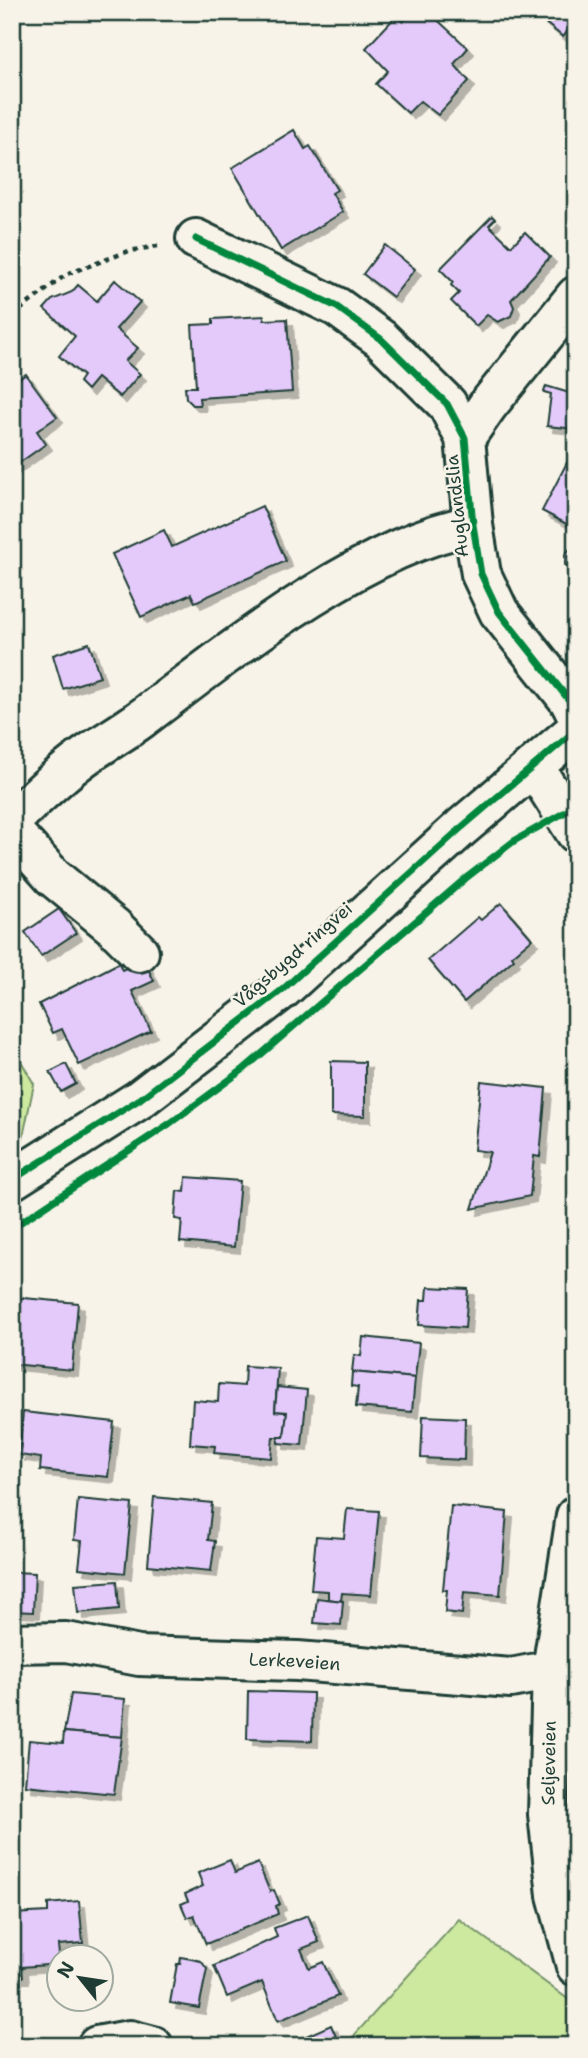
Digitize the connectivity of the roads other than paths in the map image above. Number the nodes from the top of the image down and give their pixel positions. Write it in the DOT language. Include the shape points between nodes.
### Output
graph roads {
  1 [pos="196,239"];
  2 [pos="576,296"];
  3 [pos="466,438"];
  4 [pos="473,525"];
  5 [pos="576,713"];
  6 [pos="576,730"];
  7 [pos="534,766"];
  8 [pos="12,820"];
  9 [pos="12,831"];
  10 [pos="576,833"];
  11 [pos="139,953"];
  12 [pos="12,1180"];
  13 [pos="576,1516"];
  14 [pos="12,1643"];
  15 [pos="564,1672"];
  16 [pos="576,1966"];
  17 [pos="97,2046"];
  18 [pos="153,2046"];
  1 -- 3 [label="street, Auglandslia" via="337,307 381,339 447,404"];
  2 -- 3 [label="street, Auglandslia"];
  3 -- 4 [label="street, Auglandslia"];
  4 -- 5 [label="street, Auglandslia" via="481,574 499,612"];
  4 -- 8 [label="street, Auglandslia" via="404,547 292,610 85,756"];
  6 -- 7 [label="street, Vågsbygd ringvei"];
  7 -- 10 [label="street"];
  7 -- 12 [label="street, Vågsbygd ringvei" via="282,990 140,1099"];
  9 -- 11 [label="street" via="53,877 114,926"];
  13 -- 15 [label="street, Seljeveien"];
  14 -- 15 [label="street, Lerkeveien" via="66,1642 139,1656 298,1661 511,1678"];
  15 -- 16 [label="street, Seljeveien" via="549,1828 556,1895"];
  17 -- 18 [label="street" via="130,2040"];
}
